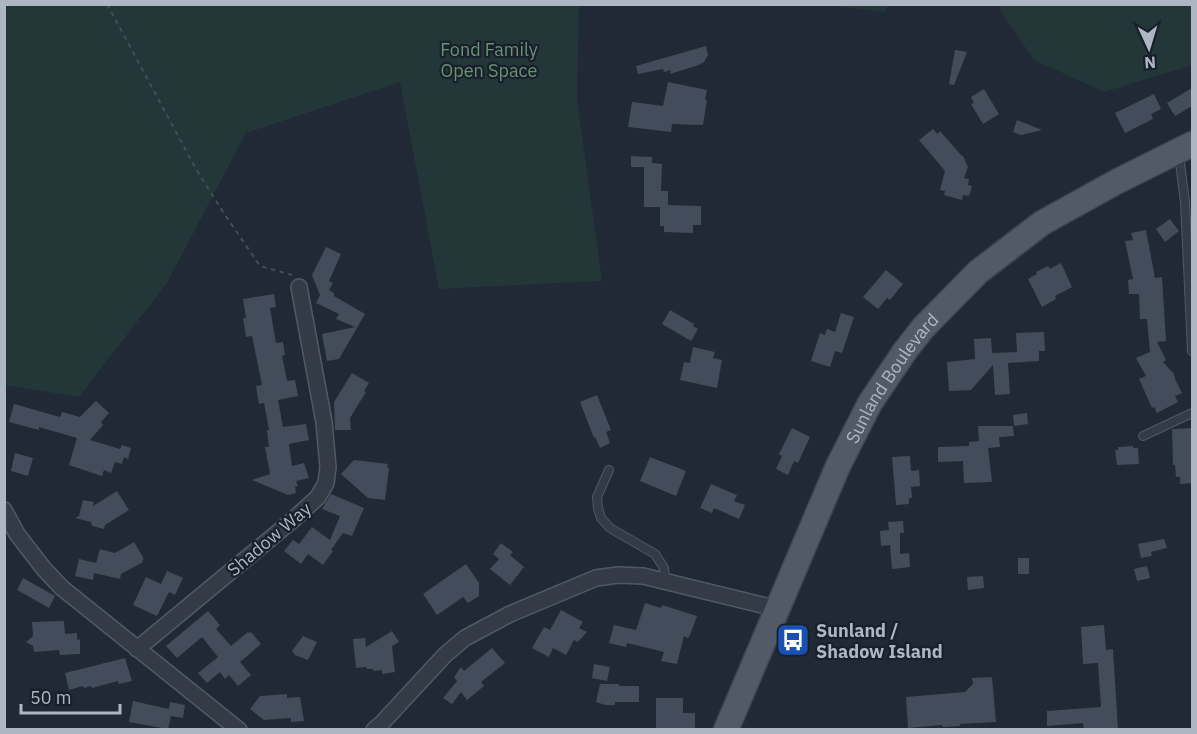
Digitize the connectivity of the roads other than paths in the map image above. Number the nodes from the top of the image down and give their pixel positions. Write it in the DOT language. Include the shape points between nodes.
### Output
graph roads {
  1 [pos="1185,147"];
  2 [pos="299,287"];
  3 [pos="1192,351"];
  4 [pos="1192,413"];
  5 [pos="1143,436"];
  6 [pos="609,470"];
  7 [pos="4,510"];
  8 [pos="665,582"];
  9 [pos="778,609"];
  10 [pos="137,648"];
  11 [pos="240,729"];
  12 [pos="374,729"];
  13 [pos="726,729"];
  1 -- 3 [label="lane"];
  1 -- 9 [label="main road, Sunland Boulevard" via="1042,223 978,272 923,328 882,384 856,429"];
  2 -- 10 [label="street, Shadow Way" via="324,422 326,483 318,497 294,519"];
  4 -- 5 [label="lane"];
  6 -- 8 [label="lane" via="597,497 601,518 610,528 655,554 664,568"];
  7 -- 10 [label="street" via="17,534 62,588"];
  8 -- 9 [label="street"];
  8 -- 12 [label="street" via="643,576 596,578 502,618 465,638 445,655"];
  9 -- 13 [label="main road, Sunland Boulevard"];
  10 -- 11 [label="street"];
}
